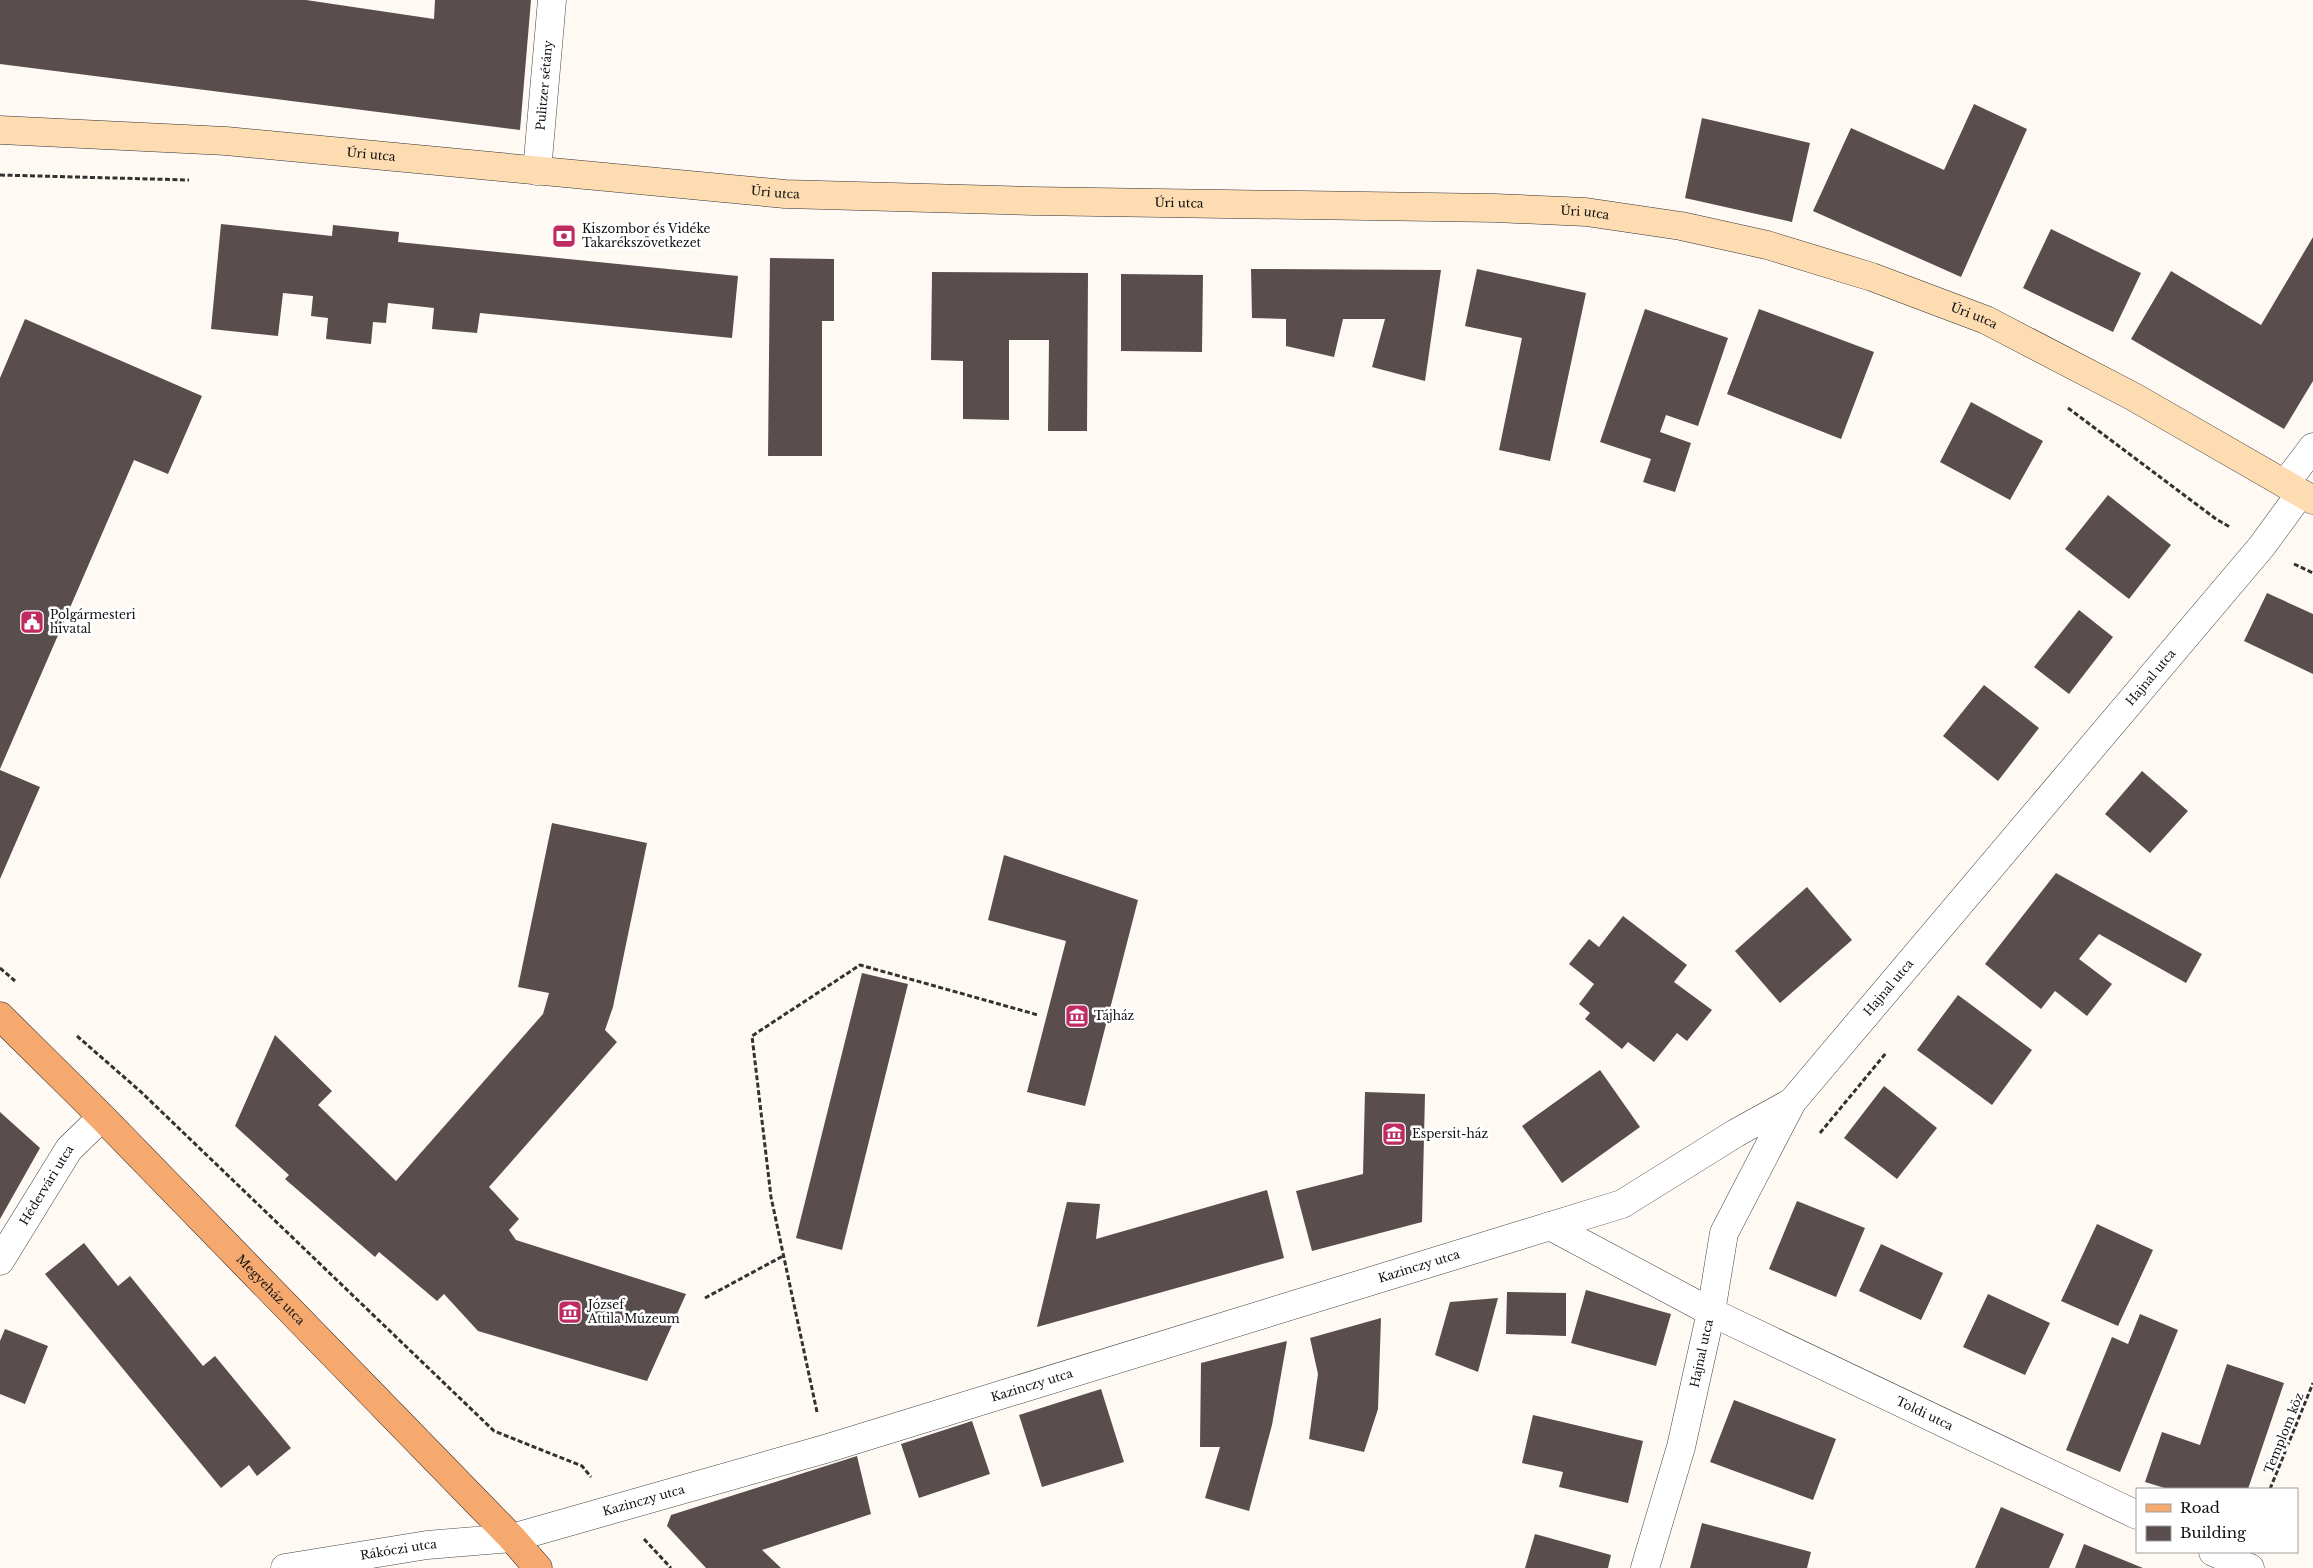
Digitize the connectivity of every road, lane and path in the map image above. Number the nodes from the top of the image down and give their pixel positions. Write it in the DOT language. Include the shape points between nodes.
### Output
graph roads {
  1 [pos="552,0"];
  2 [pos="0,130"];
  3 [pos="537,171"];
  4 [pos="0,175"];
  5 [pos="191,180"];
  6 [pos="2066,406"];
  7 [pos="2313,447"];
  8 [pos="2299,493"];
  9 [pos="2262,546"];
  10 [pos="2313,573"];
  11 [pos="0,968"];
  12 [pos="22,988"];
  13 [pos="1038,1015"];
  14 [pos="0,1016"];
  15 [pos="74,1033"];
  16 [pos="1891,1047"];
  17 [pos="1792,1102"];
  18 [pos="102,1117"];
  19 [pos="1816,1139"];
  20 [pos="1550,1226"];
  21 [pos="783,1256"];
  22 [pos="0,1261"];
  23 [pos="705,1298"];
  24 [pos="1711,1312"];
  25 [pos="2313,1383"];
  26 [pos="825,1449"];
  27 [pos="2270,1488"];
  28 [pos="616,1509"];
  29 [pos="2136,1515"];
  30 [pos="512,1538"];
  31 [pos="2215,1553"];
  32 [pos="285,1568"];
  33 [pos="538,1568"];
  34 [pos="1645,1568"];
  35 [pos="2250,1568"];
  1 -- 3 [label="street, Pulitzer sétány"];
  2 -- 3 [label="main road, Úri utca" via="226,141"];
  3 -- 8 [label="main road, Úri utca" via="785,194 1504,209 1586,212 1681,226 1777,247 1872,277 1986,320 2134,397"];
  4 -- 5 [label="path"];
  6 -- 9 [label="path" via="2216,519"];
  7 -- 8 [label="street, Hajnal utca"];
  8 -- 9 [label="street, Hajnal utca"];
  9 -- 10 [label="path"];
  9 -- 17 [label="street, Hajnal utca"];
  11 -- 12 [label="path"];
  13 -- 21 [label="path" via="860,965 752,1036 771,1197"];
  14 -- 18 [label="main road, Megyeház utca"];
  15 -- 28 [label="path" via="147,1098 494,1431 582,1466"];
  16 -- 19 [label="path"];
  17 -- 20 [label="street, Kazinczy utca" via="1622,1204"];
  17 -- 24 [label="street, Hajnal utca" via="1724,1233"];
  18 -- 22 [label="street, Hédervári utca" via="69,1149"];
  18 -- 30 [label="main road, Megyeház utca"];
  20 -- 24 [label="street"];
  20 -- 26 [label="street, Kazinczy utca"];
  21 -- 23 [label="path"];
  21 -- 26 [label="path"];
  24 -- 29 [label="street, Toldi utca"];
  24 -- 34 [label="street, Hajnal utca" via="1681,1447"];
  25 -- 27 [label="path, Templom köz"];
  26 -- 28 [label="street, Kazinczy utca"];
  28 -- 30 [label="street, Kazinczy utca"];
  30 -- 32 [label="street, Rákóczi utca" via="427,1545"];
  30 -- 33 [label="main road, Megyeház utca"];
  31 -- 35 [label="street"];
}
